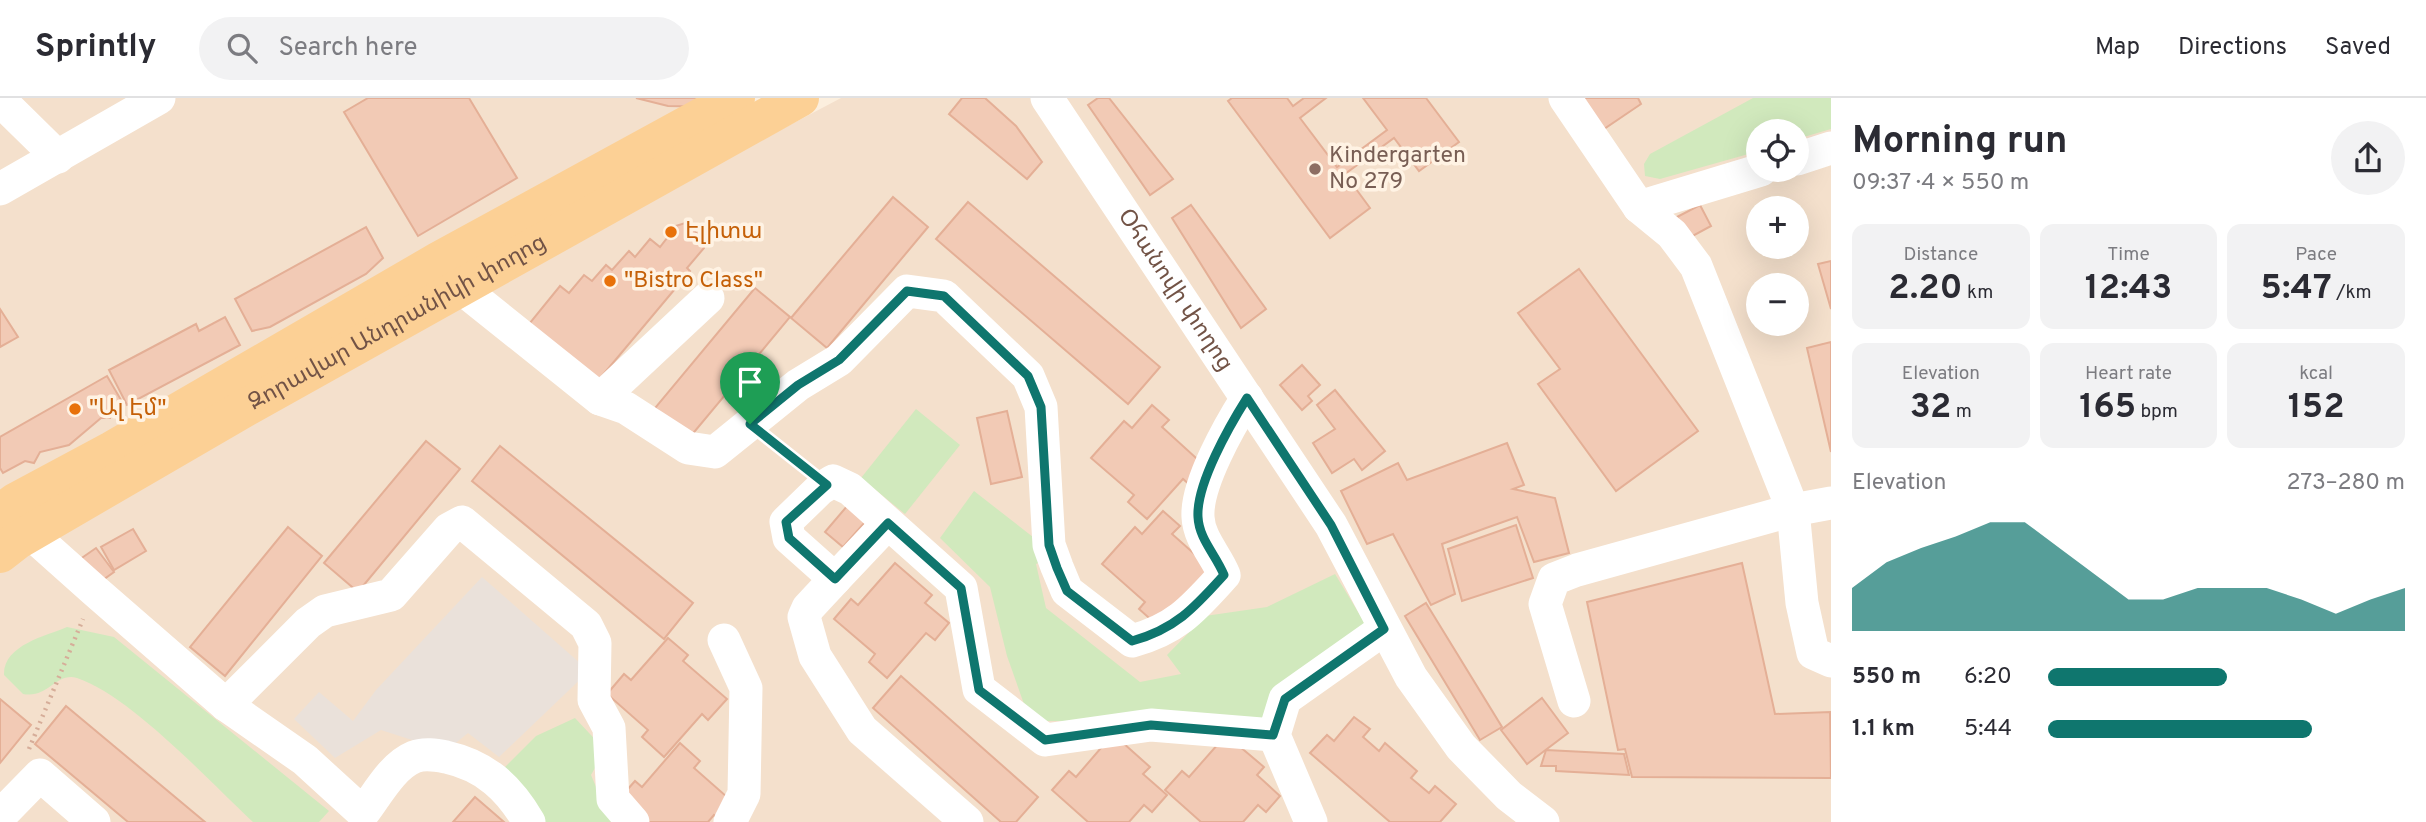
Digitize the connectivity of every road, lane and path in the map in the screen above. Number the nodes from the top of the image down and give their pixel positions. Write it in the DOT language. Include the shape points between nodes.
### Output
graph roads {
  1 [pos="159,98"];
  2 [pos="737,98"];
  3 [pos="800,98"];
  4 [pos="1047,98"];
  5 [pos="1565,98"];
  6 [pos="0,100"];
  7 [pos="1831,148"];
  8 [pos="1809,155"];
  9 [pos="58,157"];
  10 [pos="1746,175"];
  11 [pos="0,189"];
  12 [pos="1639,207"];
  13 [pos="449,274"];
  14 [pos="708,298"];
  15 [pos="1247,398"];
  16 [pos="600,400"];
  17 [pos="750,424"];
  18 [pos="827,485"];
  19 [pos="1831,503"];
  20 [pos="1793,510"];
  21 [pos="888,523"];
  22 [pos="11,525"];
  23 [pos="835,579"];
  24 [pos="95,591"];
  25 [pos="1384,629"];
  26 [pos="723,640"];
  27 [pos="1831,661"];
  28 [pos="1574,701"];
  29 [pos="226,705"];
  30 [pos="1273,735"];
  31 [pos="40,775"];
  32 [pos="0,816"];
  33 [pos="363,818"];
  34 [pos="1302,818"];
  35 [pos="94,822"];
  36 [pos="529,822"];
  37 [pos="633,822"];
  38 [pos="730,822"];
  39 [pos="967,822"];
  40 [pos="1543,822"];
  1 -- 9 [label="street"];
  2 -- 13 [label="main road, Զորավար Անդրանիկի փողոց"];
  3 -- 13 [label="main road, Զորավար Անդրանիկի փողոց"];
  4 -- 15 [label="street, Օհանովի փողոց"];
  5 -- 12 [label="street"];
  6 -- 9 [label="street"];
  7 -- 8 [label="street"];
  9 -- 11 [label="street"];
  10 -- 12 [label="street"];
  12 -- 20 [label="street" via="1672,234 1696,266"];
  13 -- 16 [label="street"];
  13 -- 22 [label="main road, Զորավար Անդրանիկի փողոց"];
  14 -- 16 [label="street"];
  15 -- 17 [label="street" via="1224,435 1198,516 1205,543 1224,575 1191,612 1159,634 1132,641 1067,591 1057,568 1049,545 1041,407 1028,376 944,296 907,291 839,360 798,385"];
  15 -- 25 [label="street, Օհանովի փողոց" via="1331,525"];
  16 -- 17 [label="street" via="626,408 688,448 715,452"];
  17 -- 18 [label="path"];
  18 -- 21 [label="street" via="833,481 850,489"];
  18 -- 23 [label="street" via="786,522 789,538"];
  19 -- 20 [label="street"];
  20 -- 27 [label="street" via="1802,603 1813,653"];
  20 -- 28 [label="street" via="1554,579 1545,604"];
  21 -- 23 [label="street"];
  21 -- 30 [label="street" via="961,588 979,690 1045,740 1151,725"];
  22 -- 24 [label="street"];
  23 -- 39 [label="street" via="804,617 815,656 862,730"];
  24 -- 29 [label="street"];
  24 -- 31 [label="path" via="27,746"];
  25 -- 30 [label="street" via="1285,699"];
  25 -- 40 [label="street, Օհանովի փողոց" via="1411,677 1461,747 1509,796"];
  26 -- 38 [label="street" via="746,688 744,794"];
  29 -- 33 [label="street" via="305,760"];
  29 -- 37 [label="street" via="308,623 325,611 391,595 449,529 462,522 586,625 595,643 594,700 609,728 613,799"];
  30 -- 34 [label="street"];
  31 -- 32 [label="street"];
  31 -- 35 [label="street"];
  33 -- 36 [label="street" via="398,768 415,757 433,754 486,770 517,801"];
}
